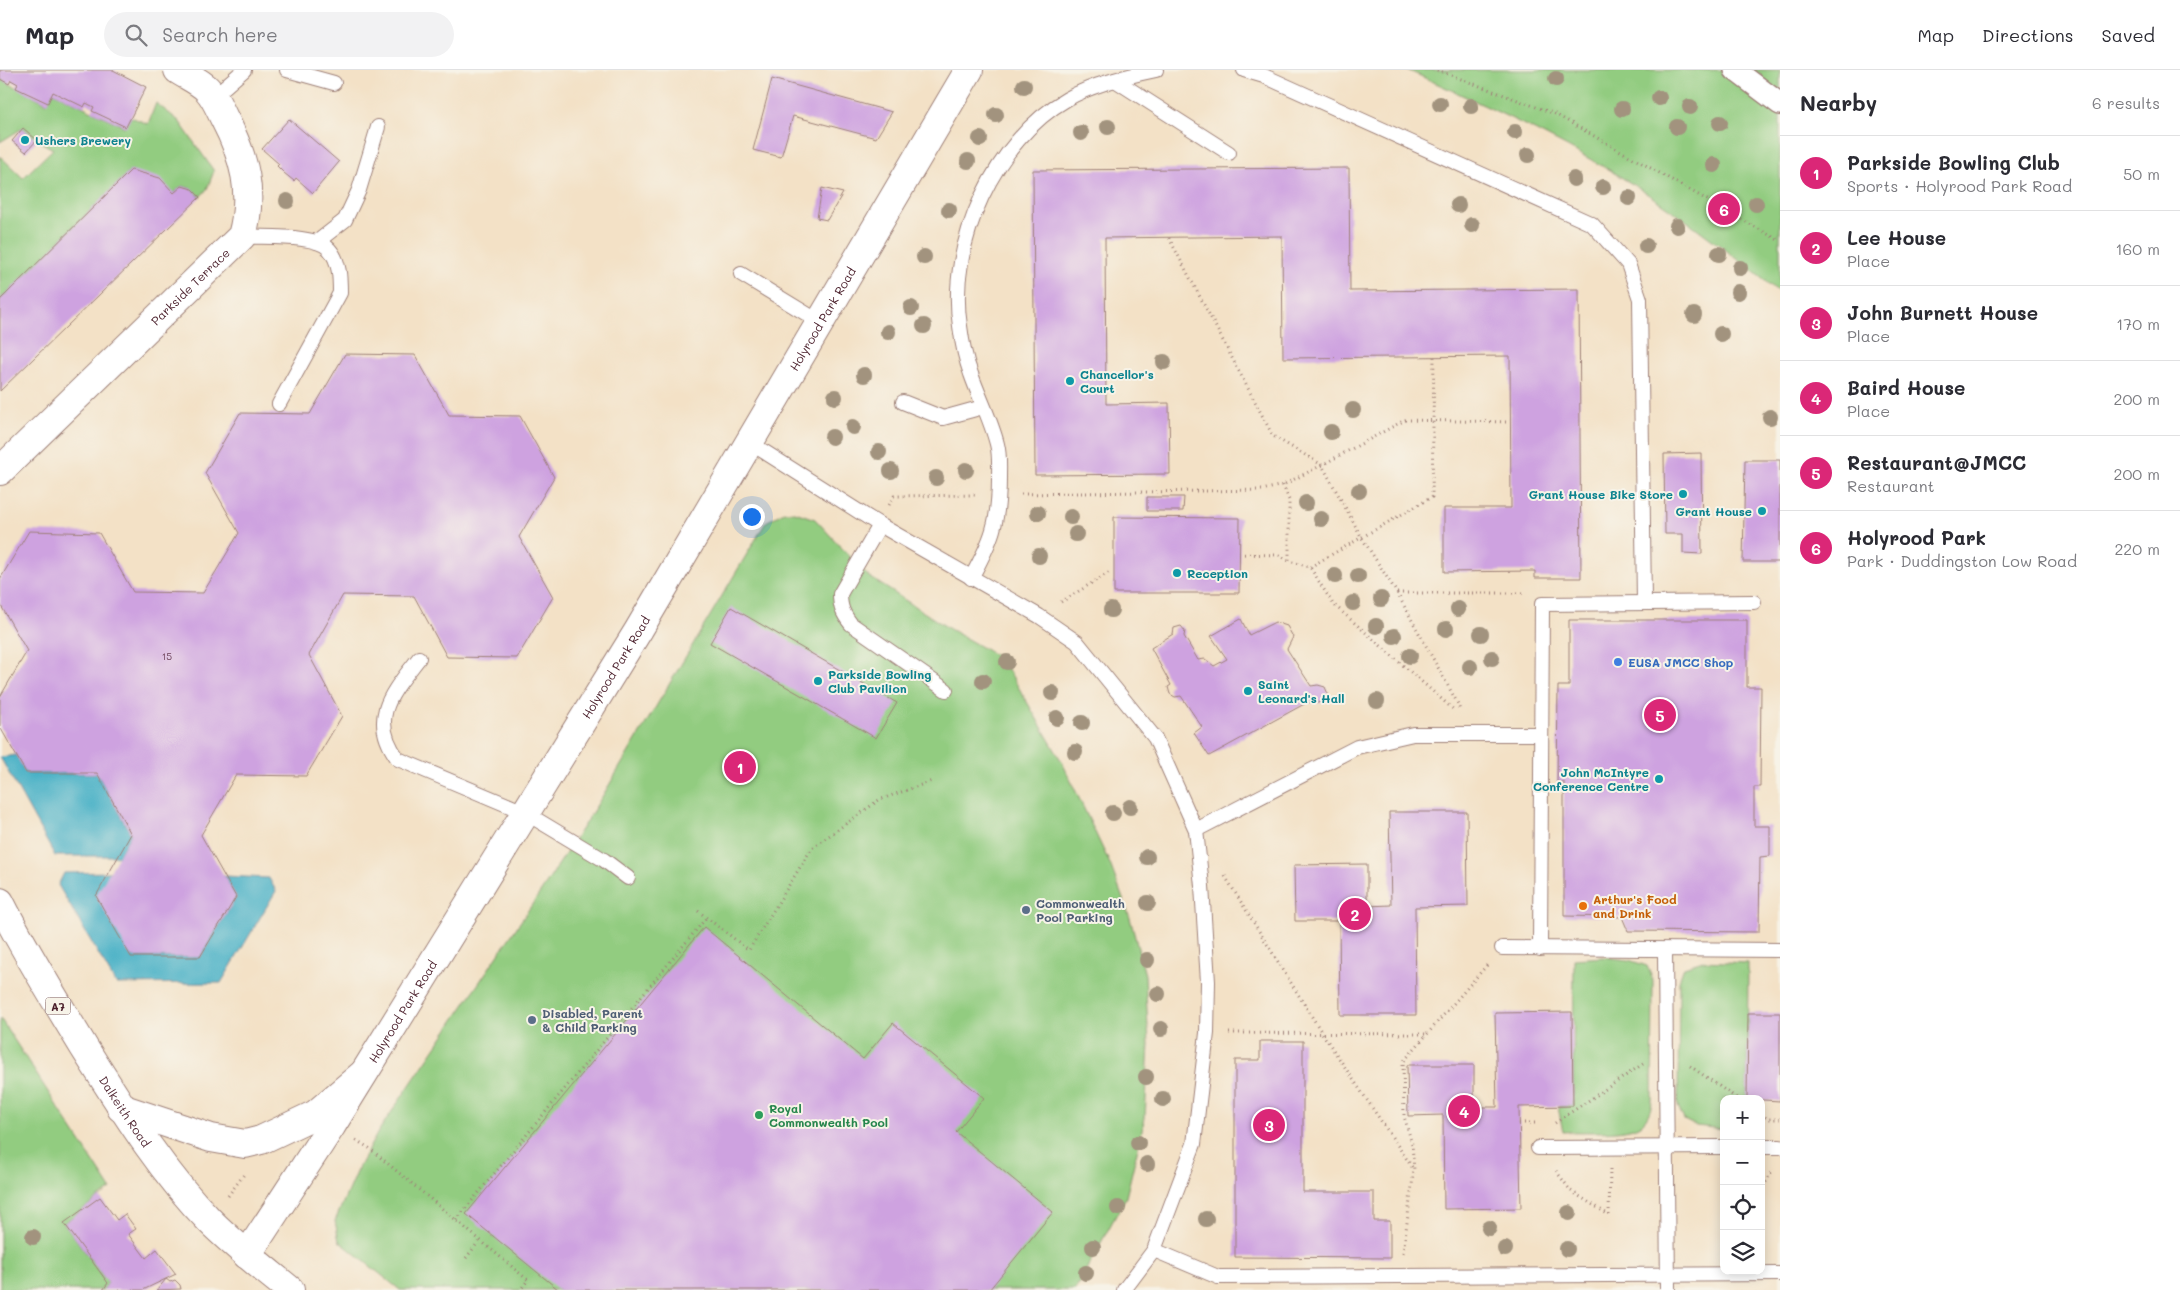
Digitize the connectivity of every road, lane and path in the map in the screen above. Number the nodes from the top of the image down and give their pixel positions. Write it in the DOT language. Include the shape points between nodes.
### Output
graph roads {
  1 [pos="178,70"];
  2 [pos="244,70"];
  3 [pos="287,70"];
  4 [pos="970,70"];
  5 [pos="1156,70"];
  6 [pos="1244,70"];
  7 [pos="1437,70"];
  8 [pos="1735,70"];
  9 [pos="1116,80"];
  10 [pos="334,83"];
  11 [pos="213,97"];
  12 [pos="1780,104"];
  13 [pos="378,128"];
  14 [pos="1229,153"];
  15 [pos="242,236"];
  16 [pos="1169,238"];
  17 [pos="1780,240"];
  18 [pos="318,242"];
  19 [pos="741,274"];
  20 [pos="820,322"];
  21 [pos="1434,357"];
  22 [pos="903,402"];
  23 [pos="279,404"];
  24 [pos="983,407"];
  25 [pos="1433,421"];
  26 [pos="1510,422"];
  27 [pos="749,442"];
  28 [pos="1322,465"];
  29 [pos="0,471"];
  30 [pos="1283,485"];
  31 [pos="999,494"];
  32 [pos="880,525"];
  33 [pos="1362,538"];
  34 [pos="1239,554"];
  35 [pos="1289,561"];
  36 [pos="1310,567"];
  37 [pos="1110,572"];
  38 [pos="971,578"];
  39 [pos="1397,593"];
  40 [pos="1644,602"];
  41 [pos="1754,602"];
  42 [pos="1542,604"];
  43 [pos="1039,616"];
  44 [pos="420,658"];
  45 [pos="946,690"];
  46 [pos="1540,734"];
  47 [pos="932,781"];
  48 [pos="524,812"];
  49 [pos="1196,830"];
  50 [pos="1222,872"];
  51 [pos="628,878"];
  52 [pos="0,902"];
  53 [pos="698,910"];
  54 [pos="707,917"];
  55 [pos="1502,948"];
  56 [pos="1540,949"];
  57 [pos="1780,950"];
  58 [pos="1665,951"];
  59 [pos="1208,1033"];
  60 [pos="1322,1033"];
  61 [pos="1426,1034"];
  62 [pos="1665,1050"];
  63 [pos="362,1074"];
  64 [pos="1732,1095"];
  65 [pos="121,1108"];
  66 [pos="1765,1117"];
  67 [pos="1780,1119"];
  68 [pos="1538,1123"];
  69 [pos="1547,1123"];
  70 [pos="332,1125"];
  71 [pos="1611,1146"];
  72 [pos="1665,1147"];
  73 [pos="1765,1147"];
  74 [pos="1780,1147"];
  75 [pos="1538,1148"];
  76 [pos="1720,1148"];
  77 [pos="1775,1164"];
  78 [pos="1414,1170"];
  79 [pos="246,1173"];
  80 [pos="1764,1185"];
  81 [pos="456,1220"];
  82 [pos="210,1221"];
  83 [pos="480,1240"];
  84 [pos="1154,1250"];
  85 [pos="247,1255"];
  86 [pos="466,1258"];
  87 [pos="1668,1274"];
  88 [pos="1780,1274"];
  89 [pos="1400,1276"];
  90 [pos="290,1290"];
  91 [pos="520,1290"];
  92 [pos="1124,1290"];
  93 [pos="1668,1290"];
  1 -- 11 [label="street" via="201,84"];
  2 -- 11 [label="lane"];
  3 -- 10 [label="lane"];
  4 -- 20 [label="street, Holyrood Park Road"];
  5 -- 9 [label="lane"];
  6 -- 40 [label="lane" via="1264,76 1592,224 1628,264 1640,299"];
  7 -- 17 [label="path" via="1555,114"];
  8 -- 12 [label="street"];
  9 -- 14 [label="lane"];
  9 -- 24 [label="lane" via="1066,99 1023,135 995,172 975,214 959,276 959,316 966,360"];
  11 -- 15 [label="street" via="228,124 245,172 248,206"];
  13 -- 18 [label="lane" via="359,190 345,220"];
  15 -- 18 [label="lane"];
  15 -- 29 [label="street, Parkside Terrace"];
  16 -- 28 [label="path" via="1272,436"];
  18 -- 23 [label="lane" via="329,248 336,259 340,294"];
  19 -- 20 [label="lane"];
  20 -- 27 [label="street, Holyrood Park Road"];
  21 -- 25 [label="path"];
  22 -- 24 [label="lane" via="942,418"];
  24 -- 31 [label="lane" via="997,446"];
  25 -- 26 [label="path"];
  25 -- 28 [label="path" via="1405,420"];
  25 -- 33 [label="path" via="1432,497"];
  27 -- 32 [label="lane"];
  27 -- 48 [label="street, Holyrood Park Road" via="638,631"];
  28 -- 30 [label="path"];
  28 -- 33 [label="path"];
  30 -- 31 [label="path" via="1262,490"];
  30 -- 35 [label="path" via="1288,500"];
  31 -- 32 [label="path" via="894,496"];
  31 -- 38 [label="lane" via="997,521 987,550"];
  32 -- 38 [label="lane"];
  32 -- 45 [label="lane" via="840,594 844,616"];
  33 -- 36 [label="path"];
  33 -- 39 [label="path"];
  34 -- 35 [label="path" via="1279,555"];
  35 -- 36 [label="path"];
  36 -- 39 [label="path" via="1333,604 1461,718 1458,704"];
  37 -- 43 [label="path"];
  38 -- 43 [label="lane"];
  39 -- 42 [label="path" via="1528,593"];
  40 -- 41 [label="lane"];
  40 -- 42 [label="lane"];
  42 -- 46 [label="lane"];
  43 -- 49 [label="lane" via="1077,642 1154,738"];
  44 -- 48 [label="lane" via="389,697 383,729 389,746 398,759"];
  46 -- 49 [label="lane" via="1413,734 1357,747"];
  46 -- 56 [label="lane"];
  47 -- 54 [label="path" via="879,800 812,848 749,950"];
  48 -- 51 [label="lane"];
  48 -- 63 [label="street, Holyrood Park Road"];
  49 -- 59 [label="lane" via="1208,982"];
  50 -- 60 [label="path"];
  52 -- 65 [label="street, Dalkeith Road / A7"];
  53 -- 54 [label="path"];
  54 -- 81 [label="path"];
  55 -- 56 [label="lane"];
  55 -- 61 [label="path"];
  56 -- 58 [label="lane"];
  57 -- 58 [label="lane"];
  58 -- 62 [label="lane"];
  59 -- 60 [label="path"];
  59 -- 84 [label="lane" via="1194,1144"];
  60 -- 61 [label="path"];
  60 -- 78 [label="path"];
  61 -- 78 [label="path" via="1403,1062 1404,1116 1412,1144"];
  62 -- 64 [label="path"];
  62 -- 69 [label="path" via="1556,1123"];
  62 -- 72 [label="lane"];
  63 -- 65 [label="street" via="316,1114 262,1140 244,1144 211,1138"];
  63 -- 70 [label="street, Holyrood Park Road"];
  65 -- 82 [label="street, Dalkeith Road / A7" via="154,1155"];
  66 -- 67 [label="path"];
  68 -- 75 [label="path" via="1519,1123"];
  70 -- 81 [label="path" via="369,1148"];
  70 -- 85 [label="street, Holyrood Park Road"];
  71 -- 72 [label="lane"];
  71 -- 75 [label="lane"];
  71 -- 75 [label="path" via="1609,1215 1571,1191"];
  72 -- 76 [label="lane"];
  72 -- 87 [label="lane"];
  73 -- 74 [label="lane"];
  77 -- 80 [label="path"];
  78 -- 89 [label="path"];
  79 -- 82 [label="path"];
  81 -- 83 [label="path"];
  82 -- 85 [label="street, Dalkeith Road / A7"];
  83 -- 86 [label="path"];
  83 -- 91 [label="path" via="528,1280"];
  84 -- 89 [label="lane" via="1218,1277"];
  84 -- 92 [label="lane"];
  85 -- 90 [label="street, Dalkeith Road / A7"];
  87 -- 88 [label="lane"];
  87 -- 89 [label="lane"];
  87 -- 93 [label="lane"];
}
